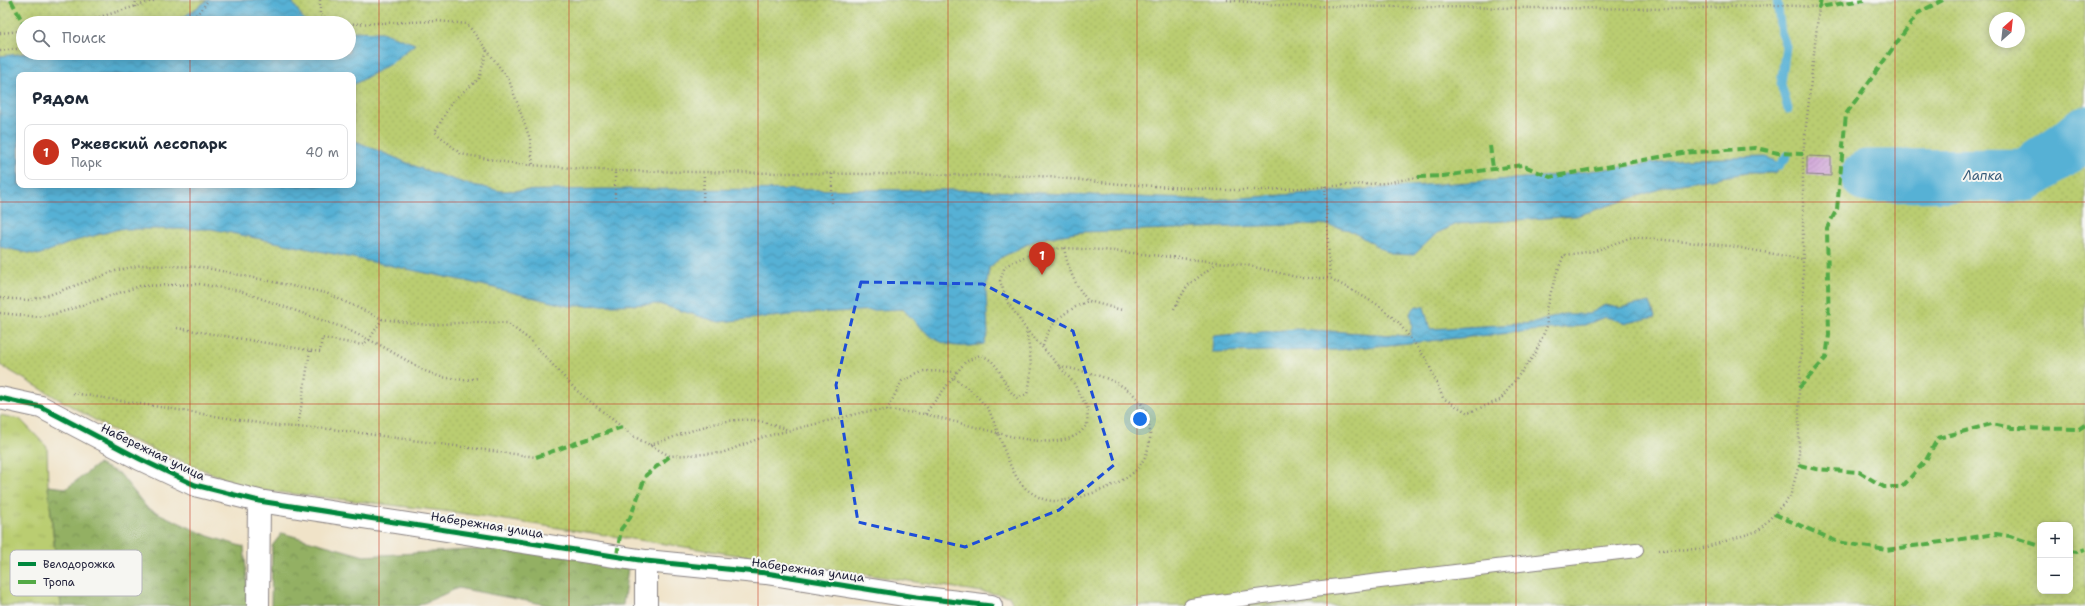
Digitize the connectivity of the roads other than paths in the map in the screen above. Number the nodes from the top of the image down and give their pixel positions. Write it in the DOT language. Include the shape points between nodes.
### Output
graph roads {
  1 [pos="0,398"];
  2 [pos="259,501"];
  3 [pos="1636,550"];
  4 [pos="646,561"];
  5 [pos="258,606"];
  6 [pos="646,606"];
  7 [pos="991,606"];
  8 [pos="1191,606"];
  1 -- 2 [label="street, Набережная улица" via="41,407 195,485"];
  2 -- 4 [label="street, Набережная улица"];
  2 -- 5 [label="street"];
  3 -- 8 [label="lane"];
  4 -- 6 [label="street"];
  4 -- 7 [label="street, Набережная улица" via="766,573"];
}
